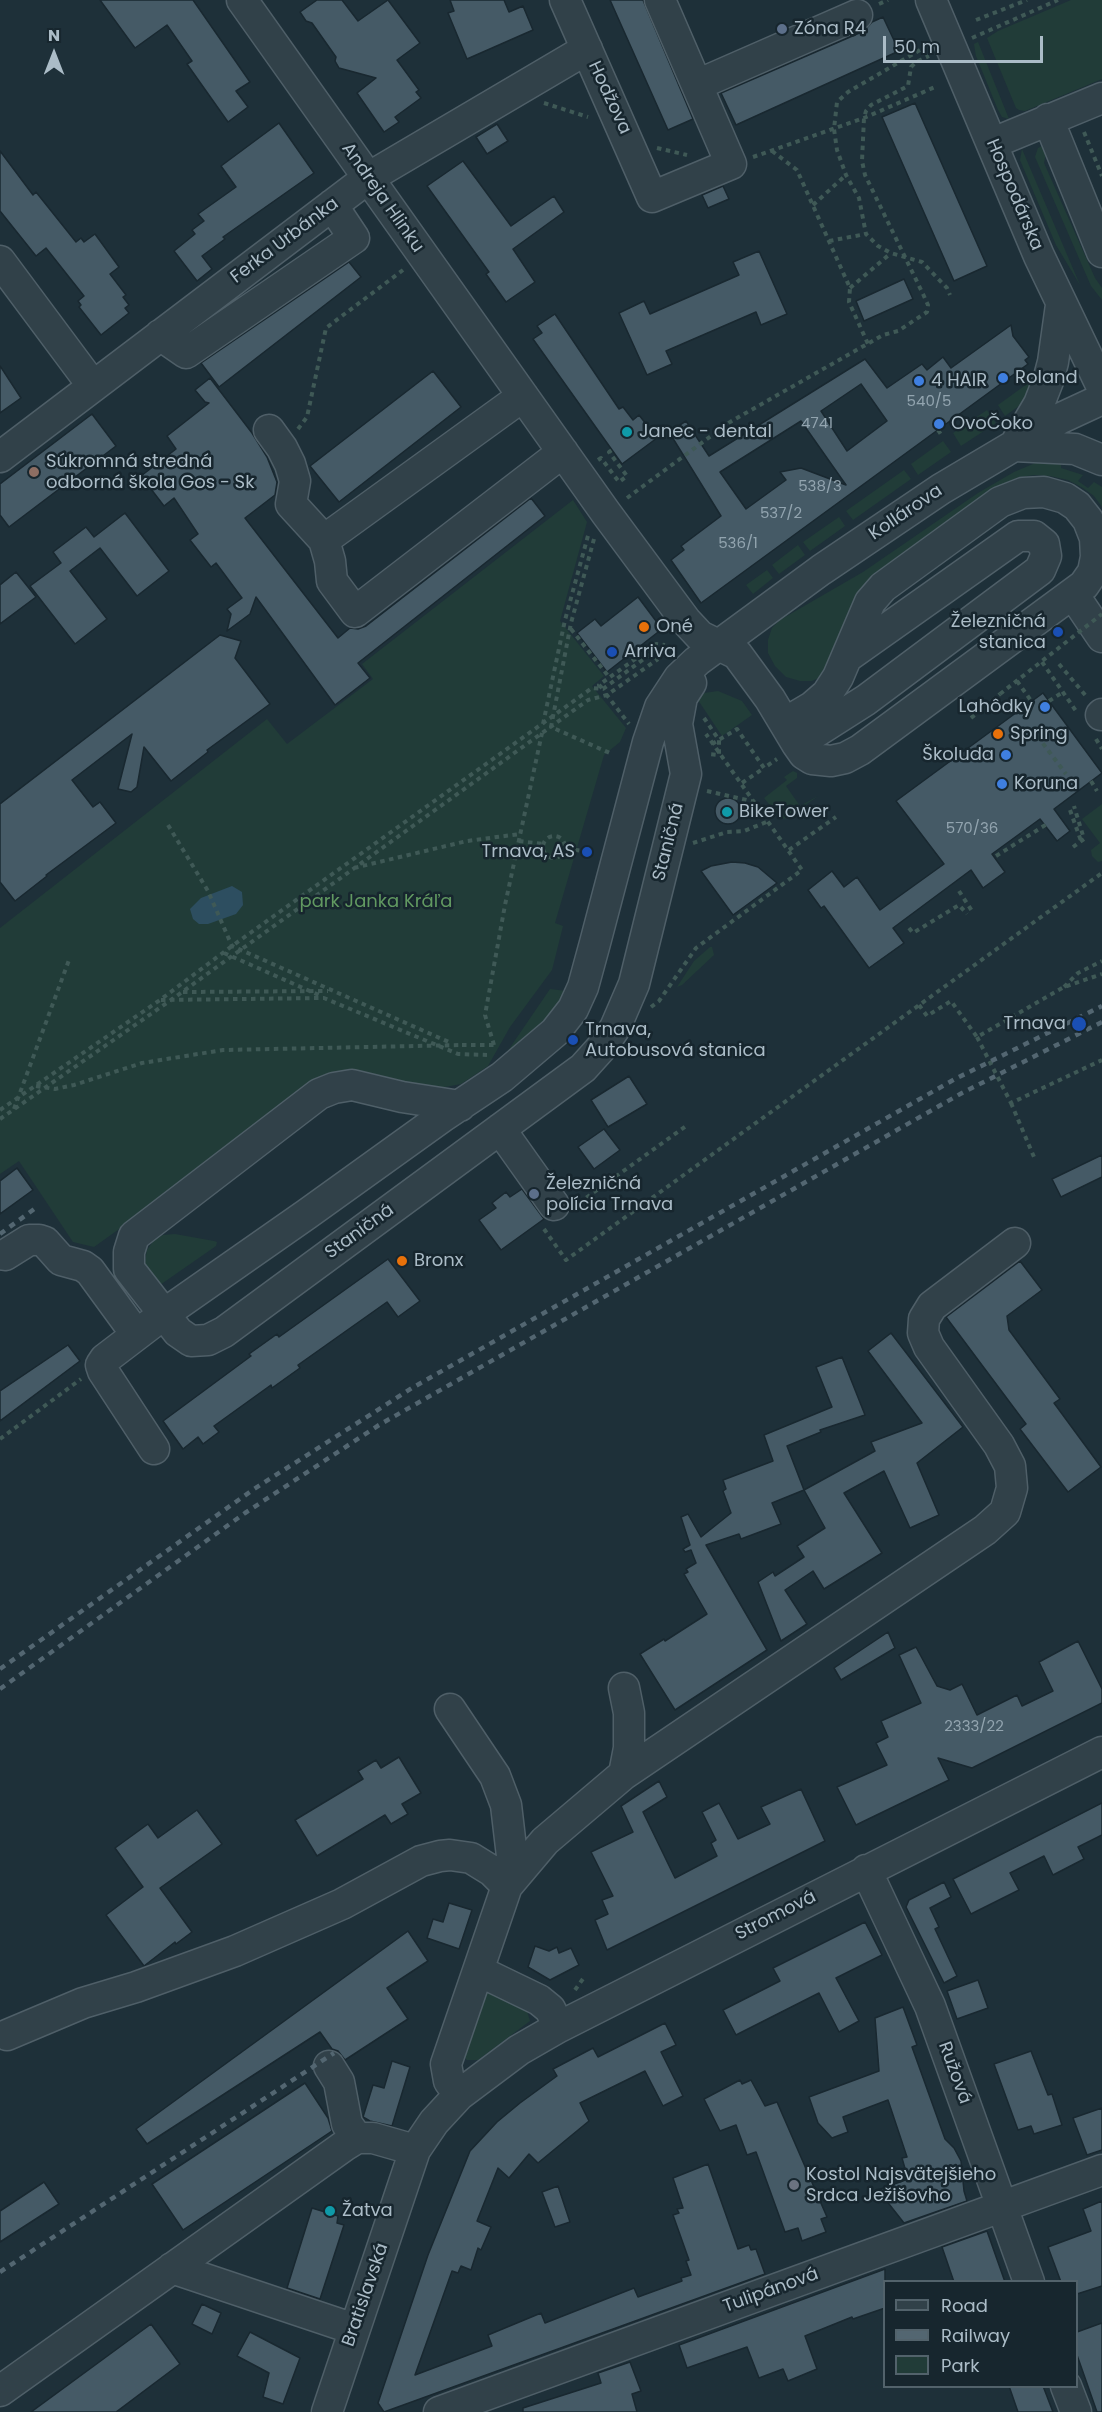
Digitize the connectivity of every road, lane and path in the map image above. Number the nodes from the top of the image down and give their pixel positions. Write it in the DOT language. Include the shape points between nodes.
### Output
graph roads {
  1 [pos="242,0"];
  2 [pos="566,0"];
  3 [pos="660,0"];
  4 [pos="931,0"];
  5 [pos="1027,0"];
  6 [pos="1058,0"];
  7 [pos="857,15"];
  8 [pos="976,20"];
  9 [pos="972,38"];
  10 [pos="587,49"];
  11 [pos="920,50"];
  12 [pos="930,56"];
  13 [pos="697,85"];
  14 [pos="935,87"];
  15 [pos="1102,98"];
  16 [pos="539,101"];
  17 [pos="591,118"];
  18 [pos="864,118"];
  19 [pos="1048,119"];
  20 [pos="834,129"];
  21 [pos="993,143"];
  22 [pos="1088,144"];
  23 [pos="772,151"];
  24 [pos="731,164"];
  25 [pos="846,175"];
  26 [pos="1102,176"];
  27 [pos="368,178"];
  28 [pos="332,205"];
  29 [pos="813,205"];
  30 [pos="866,234"];
  31 [pos="829,241"];
  32 [pos="1102,252"];
  33 [pos="891,253"];
  34 [pos="905,257"];
  35 [pos="0,261"];
  36 [pos="409,266"];
  37 [pos="850,288"];
  38 [pos="950,295"];
  39 [pos="1061,305"];
  40 [pos="1102,334"];
  41 [pos="160,335"];
  42 [pos="868,344"];
  43 [pos="93,386"];
  44 [pos="1102,387"];
  45 [pos="523,396"];
  46 [pos="1102,399"];
  47 [pos="938,430"];
  48 [pos="942,436"];
  49 [pos="276,439"];
  50 [pos="1014,446"];
  51 [pos="563,452"];
  52 [pos="0,457"];
  53 [pos="601,458"];
  54 [pos="1102,460"];
  55 [pos="595,462"];
  56 [pos="623,501"];
  57 [pos="591,524"];
  58 [pos="594,538"];
  59 [pos="324,540"];
  60 [pos="1073,594"];
  61 [pos="1102,614"];
  62 [pos="570,628"];
  63 [pos="1102,637"];
  64 [pos="665,645"];
  65 [pos="721,645"];
  66 [pos="847,657"];
  67 [pos="658,659"];
  68 [pos="669,661"];
  69 [pos="1042,662"];
  70 [pos="1059,664"];
  71 [pos="609,677"];
  72 [pos="1017,681"];
  73 [pos="598,687"];
  74 [pos="603,690"];
  75 [pos="1063,692"];
  76 [pos="607,695"];
  77 [pos="588,700"];
  78 [pos="1049,701"];
  79 [pos="1032,702"];
  80 [pos="699,711"];
  81 [pos="552,718"];
  82 [pos="970,718"];
  83 [pos="1094,720"];
  84 [pos="543,724"];
  85 [pos="550,727"];
  86 [pos="631,727"];
  87 [pos="702,729"];
  88 [pos="1032,729"];
  89 [pos="542,733"];
  90 [pos="719,740"];
  91 [pos="787,741"];
  92 [pos="712,744"];
  93 [pos="1102,748"];
  94 [pos="612,754"];
  95 [pos="719,755"];
  96 [pos="764,768"];
  97 [pos="1066,774"];
  98 [pos="1091,781"];
  99 [pos="742,783"];
  100 [pos="704,791"];
  101 [pos="1097,791"];
  102 [pos="756,802"];
  103 [pos="1072,808"];
  104 [pos="836,817"];
  105 [pos="769,821"];
  106 [pos="1047,824"];
  107 [pos="168,825"];
  108 [pos="520,834"];
  109 [pos="519,841"];
  110 [pos="543,844"];
  111 [pos="690,844"];
  112 [pos="1073,847"];
  113 [pos="566,848"];
  114 [pos="789,850"];
  115 [pos="587,852"];
  116 [pos="996,856"];
  117 [pos="351,869"];
  118 [pos="1102,873"];
  119 [pos="959,891"];
  120 [pos="972,911"];
  121 [pos="967,914"];
  122 [pos="909,928"];
  123 [pos="232,946"];
  124 [pos="239,950"];
  125 [pos="223,952"];
  126 [pos="231,956"];
  127 [pos="69,960"];
  128 [pos="1102,961"];
  129 [pos="1102,974"];
  130 [pos="1064,987"];
  131 [pos="309,991"];
  132 [pos="332,991"];
  133 [pos="182,992"];
  134 [pos="324,998"];
  135 [pos="160,1000"];
  136 [pos="171,1000"];
  137 [pos="919,1005"];
  138 [pos="648,1009"];
  139 [pos="977,1037"];
  140 [pos="434,1044"];
  141 [pos="464,1045"];
  142 [pos="494,1045"];
  143 [pos="496,1052"];
  144 [pos="490,1056"];
  145 [pos="1102,1060"];
  146 [pos="35,1086"];
  147 [pos="45,1087"];
  148 [pos="18,1097"];
  149 [pos="1011,1103"];
  150 [pos="460,1106"];
  151 [pos="14,1109"];
  152 [pos="0,1110"];
  153 [pos="0,1118"];
  154 [pos="686,1125"];
  155 [pos="500,1129"];
  156 [pos="1034,1157"];
  157 [pos="557,1214"];
  158 [pos="1015,1244"];
  159 [pos="5,1255"];
  160 [pos="164,1314"];
  161 [pos="136,1334"];
  162 [pos="101,1365"];
  163 [pos="0,1439"];
  164 [pos="154,1449"];
  165 [pos="624,1688"];
  166 [pos="450,1709"];
  167 [pos="1102,1752"];
  168 [pos="616,1780"];
  169 [pos="866,1870"];
  170 [pos="507,1886"];
  171 [pos="479,1971"];
  172 [pos="585,1976"];
  173 [pos="570,1996"];
  174 [pos="559,2027"];
  175 [pos="6,2034"];
  176 [pos="329,2066"];
  177 [pos="459,2095"];
  178 [pos="357,2139"];
  179 [pos="415,2150"];
  180 [pos="1102,2170"];
  181 [pos="1003,2207"];
  182 [pos="172,2268"];
  183 [pos="1028,2280"];
  184 [pos="354,2329"];
  185 [pos="1067,2388"];
  186 [pos="0,2391"];
  187 [pos="327,2412"];
  188 [pos="439,2412"];
  189 [pos="1076,2412"];
  1 -- 27 [label="street, Andreja Hlinku"];
  2 -- 10 [label="street, Hodžova"];
  3 -- 13 [label="street"];
  4 -- 21 [label="street, Hospodárska"];
  5 -- 8 [label="path"];
  6 -- 9 [label="path"];
  7 -- 13 [label="street"];
  10 -- 24 [label="street, Hodžova" via="652,197"];
  10 -- 27 [label="street, Ferka Urbánka"];
  11 -- 20 [label="path" via="837,102"];
  12 -- 18 [label="path" via="911,67 908,86 871,105"];
  13 -- 24 [label="street"];
  14 -- 18 [label="path"];
  15 -- 19 [label="street"];
  16 -- 17 [label="path"];
  18 -- 20 [label="path"];
  18 -- 34 [label="path" via="865,175"];
  19 -- 21 [label="street"];
  19 -- 32 [label="street"];
  20 -- 23 [label="path"];
  20 -- 25 [label="path"];
  21 -- 39 [label="street, Hospodárska"];
  22 -- 26 [label="path"];
  23 -- 24 [label="path"];
  23 -- 29 [label="path" via="797,170"];
  25 -- 29 [label="path"];
  25 -- 30 [label="path" via="859,198"];
  27 -- 28 [label="street, Ferka Urbánka"];
  27 -- 45 [label="street, Andreja Hlinku"];
  28 -- 41 [label="street, Ferka Urbánka"];
  28 -- 41 [label="street" via="354,238 186,353"];
  29 -- 31 [label="path"];
  30 -- 31 [label="path"];
  30 -- 33 [label="path"];
  31 -- 37 [label="path"];
  33 -- 34 [label="path"];
  33 -- 37 [label="path"];
  34 -- 38 [label="path" via="922,262"];
  34 -- 42 [label="path" via="928,305 927,312"];
  35 -- 43 [label="street"];
  36 -- 49 [label="path" via="326,328 307,417"];
  37 -- 42 [label="path" via="849,302"];
  39 -- 40 [label="street"];
  39 -- 44 [label="street, Hospodárska"];
  39 -- 50 [label="street" via="1048,381"];
  41 -- 43 [label="street, Ferka Urbánka"];
  42 -- 56 [label="path" via="730,422"];
  43 -- 52 [label="street, Ferka Urbánka"];
  45 -- 51 [label="street, Andreja Hlinku"];
  45 -- 59 [label="street"];
  46 -- 50 [label="street, Kollárova"];
  47 -- 48 [label="path"];
  49 -- 59 [label="street" via="295,481 291,504"];
  50 -- 54 [label="street" via="1068,448"];
  50 -- 65 [label="street, Kollárova" via="941,489 821,570"];
  51 -- 59 [label="street" via="355,612 332,581"];
  51 -- 65 [label="street, Andreja Hlinku" via="686,621 700,636"];
  53 -- 53 [label="path" via="610,451 627,476 619,482"];
  53 -- 55 [label="path"];
  57 -- 84 [label="path"];
  58 -- 62 [label="path"];
  60 -- 63 [label="street"];
  60 -- 66 [label="street, Andreja Hlinku" via="1084,585 1095,565 1095,538 1088,520 1065,498 1044,492 1023,493 1000,502 883,587 870,602"];
  60 -- 91 [label="street, Andreja Hlinku" via="852,754 820,761"];
  61 -- 69 [label="path, bridge"];
  62 -- 71 [label="path"];
  62 -- 81 [label="path"];
  64 -- 71 [label="path" via="656,644"];
  65 -- 91 [label="street, Andreja Hlinku" via="737,654"];
  65 -- 150 [label="street" via="679,678 660,707 583,987 573,1009 555,1032 507,1074"];
  65 -- 155 [label="street, Staničná" via="682,697 677,724 686,774 627,1002 615,1028 583,1068"];
  66 -- 91 [label="street, Andreja Hlinku" via="827,694"];
  66 -- 91 [label="street" via="1018,536 1034,536 1044,544 1046,556 1040,570 866,700"];
  67 -- 76 [label="path"];
  68 -- 74 [label="path" via="663,651 656,650"];
  69 -- 72 [label="path, bridge"];
  69 -- 75 [label="path"];
  70 -- 83 [label="path"];
  71 -- 73 [label="path"];
  72 -- 79 [label="path"];
  72 -- 82 [label="path, bridge"];
  73 -- 74 [label="path"];
  73 -- 77 [label="path"];
  73 -- 81 [label="path"];
  74 -- 76 [label="path"];
  75 -- 78 [label="path"];
  75 -- 83 [label="path"];
  76 -- 77 [label="path"];
  76 -- 86 [label="path"];
  77 -- 85 [label="path"];
  80 -- 90 [label="path"];
  81 -- 84 [label="path"];
  81 -- 85 [label="path"];
  83 -- 93 [label="path"];
  84 -- 123 [label="path"];
  85 -- 89 [label="path"];
  85 -- 94 [label="path"];
  87 -- 92 [label="path"];
  88 -- 97 [label="path"];
  89 -- 108 [label="path"];
  89 -- 117 [label="path"];
  90 -- 92 [label="path"];
  90 -- 95 [label="path"];
  90 -- 96 [label="path" via="737,729"];
  91 -- 96 [label="path"];
  92 -- 95 [label="path"];
  95 -- 99 [label="path"];
  96 -- 99 [label="path"];
  98 -- 101 [label="path"];
  99 -- 102 [label="path"];
  100 -- 102 [label="path"];
  102 -- 105 [label="path"];
  103 -- 112 [label="path" via="1084,839"];
  104 -- 114 [label="path"];
  105 -- 111 [label="path"];
  105 -- 114 [label="path"];
  106 -- 116 [label="path"];
  107 -- 123 [label="path" via="208,891"];
  108 -- 109 [label="path"];
  108 -- 117 [label="path" via="467,841"];
  109 -- 110 [label="path"];
  109 -- 142 [label="path" via="485,1015"];
  110 -- 113 [label="path" via="547,838 558,836"];
  110 -- 113 [label="path" via="546,855 553,858 560,857"];
  113 -- 115 [label="path"];
  114 -- 138 [label="path" via="802,870 696,948 659,1001"];
  117 -- 124 [label="path"];
  118 -- 137 [label="path"];
  119 -- 120 [label="path"];
  121 -- 122 [label="path" via="959,905 913,933"];
  123 -- 124 [label="path"];
  123 -- 125 [label="path"];
  124 -- 126 [label="path"];
  124 -- 132 [label="path"];
  125 -- 126 [label="path"];
  125 -- 135 [label="path"];
  126 -- 131 [label="path"];
  126 -- 133 [label="path"];
  127 -- 148 [label="path"];
  128 -- 130 [label="path" via="1078,973"];
  129 -- 130 [label="path"];
  130 -- 139 [label="path"];
  131 -- 132 [label="path"];
  131 -- 133 [label="path"];
  131 -- 134 [label="path"];
  132 -- 141 [label="path" via="447,1042"];
  133 -- 136 [label="path"];
  134 -- 136 [label="path"];
  134 -- 140 [label="path"];
  135 -- 136 [label="path"];
  135 -- 146 [label="path"];
  136 -- 147 [label="path"];
  137 -- 139 [label="path" via="927,1016 951,1001"];
  137 -- 157 [label="path" via="566,1260"];
  139 -- 149 [label="path"];
  140 -- 141 [label="path"];
  140 -- 144 [label="path" via="458,1054"];
  140 -- 147 [label="path" via="223,1050 142,1063 55,1089"];
  141 -- 142 [label="path"];
  142 -- 143 [label="path"];
  145 -- 149 [label="path"];
  146 -- 147 [label="path"];
  146 -- 148 [label="path"];
  147 -- 151 [label="path"];
  148 -- 151 [label="path"];
  148 -- 152 [label="path"];
  149 -- 156 [label="path"];
  150 -- 160 [label="street"];
  150 -- 160 [label="street, Staničná" via="352,1085 319,1094 134,1236 129,1269"];
  151 -- 153 [label="path"];
  154 -- 157 [label="path"];
  155 -- 157 [label="street"];
  155 -- 160 [label="street, Staničná" via="224,1332 208,1340 191,1341"];
  158 -- 168 [label="street" via="932,1306 924,1319 923,1334 1010,1466 1012,1488 1005,1512 985,1530"];
  159 -- 161 [label="street" via="29,1240 45,1242 60,1260 90,1271"];
  160 -- 161 [label="street"];
  161 -- 162 [label="street"];
  162 -- 163 [label="path"];
  162 -- 164 [label="street"];
  165 -- 168 [label="street" via="629,1748"];
  166 -- 170 [label="street" via="495,1776 506,1805 512,1856"];
  167 -- 169 [label="street, Stromová"];
  168 -- 170 [label="street" via="545,1841"];
  169 -- 174 [label="street, Stromová"];
  169 -- 181 [label="street, Ružová" via="930,2006"];
  170 -- 171 [label="street"];
  170 -- 175 [label="street" via="471,1858 450,1854 421,1861 342,1904 235,1951"];
  171 -- 174 [label="street" via="539,2000 550,2009"];
  171 -- 177 [label="street" via="446,2064 448,2081"];
  172 -- 173 [label="path"];
  174 -- 177 [label="street, Stromová" via="519,2050"];
  176 -- 178 [label="street" via="339,2082 347,2124"];
  177 -- 179 [label="street, Bratislavská"];
  178 -- 179 [label="street" via="387,2141"];
  178 -- 182 [label="street"];
  179 -- 184 [label="street, Bratislavská"];
  180 -- 181 [label="street, Tulipánová"];
  181 -- 183 [label="street, Ružová"];
  181 -- 188 [label="street, Tulipánová"];
  182 -- 184 [label="street"];
  182 -- 186 [label="street"];
  184 -- 187 [label="street, Bratislavská"];
  185 -- 189 [label="street"];
}
